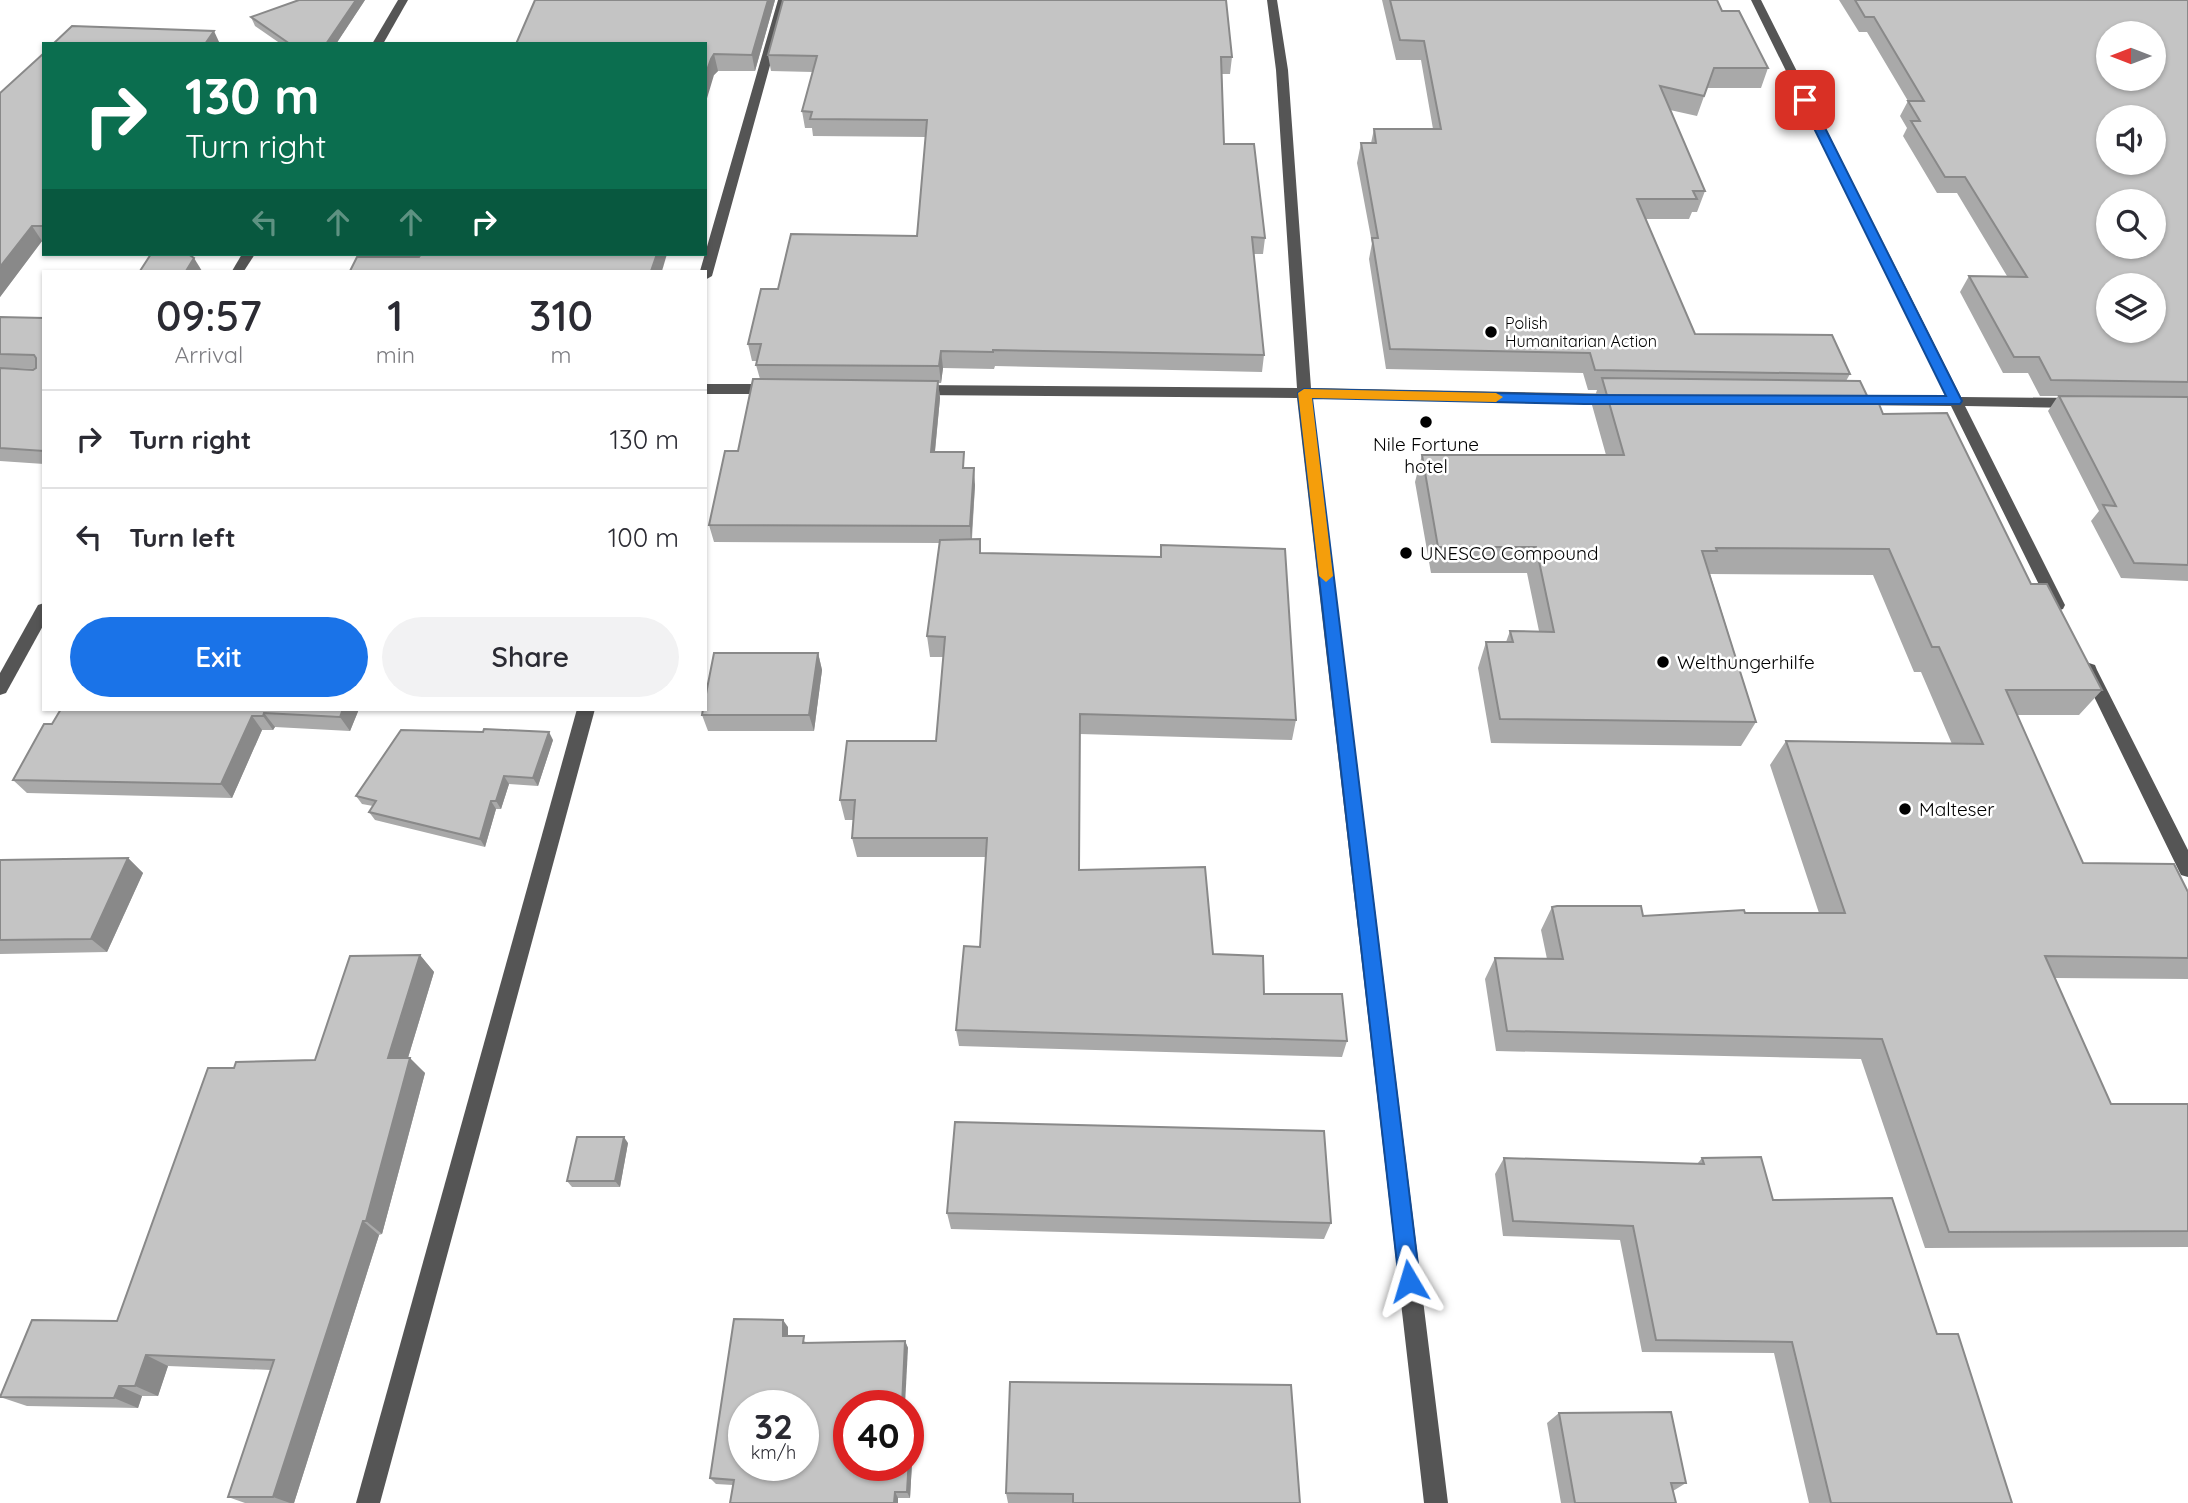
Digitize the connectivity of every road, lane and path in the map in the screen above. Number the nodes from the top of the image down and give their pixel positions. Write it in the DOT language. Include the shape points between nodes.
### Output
graph roads {
  1 [pos="403,0"];
  2 [pos="783,0"];
  3 [pos="1272,0"];
  4 [pos="1756,0"];
  5 [pos="378,42"];
  6 [pos="707,270"];
  7 [pos="707,389"];
  8 [pos="789,390"];
  9 [pos="900,390"];
  10 [pos="1304,393"];
  11 [pos="1625,399"];
  12 [pos="1831,400"];
  13 [pos="1955,401"];
  14 [pos="2092,403"];
  15 [pos="42,613"];
  16 [pos="2066,622"];
  17 [pos="2084,659"];
  18 [pos="0,688"];
  19 [pos="585,711"];
  20 [pos="2188,869"];
  21 [pos="368,1503"];
  22 [pos="1436,1503"];
  1 -- 5 [label="street"];
  2 -- 6 [label="street"];
  3 -- 10 [label="street" via="1282,70"];
  4 -- 13 [label="street"];
  7 -- 8 [label="street"];
  9 -- 10 [label="street"];
  10 -- 11 [label="street"];
  10 -- 22 [label="street"];
  12 -- 13 [label="street"];
  13 -- 14 [label="street"];
  13 -- 16 [label="street"];
  15 -- 18 [label="street"];
  17 -- 20 [label="street"];
  19 -- 21 [label="street"];
}
